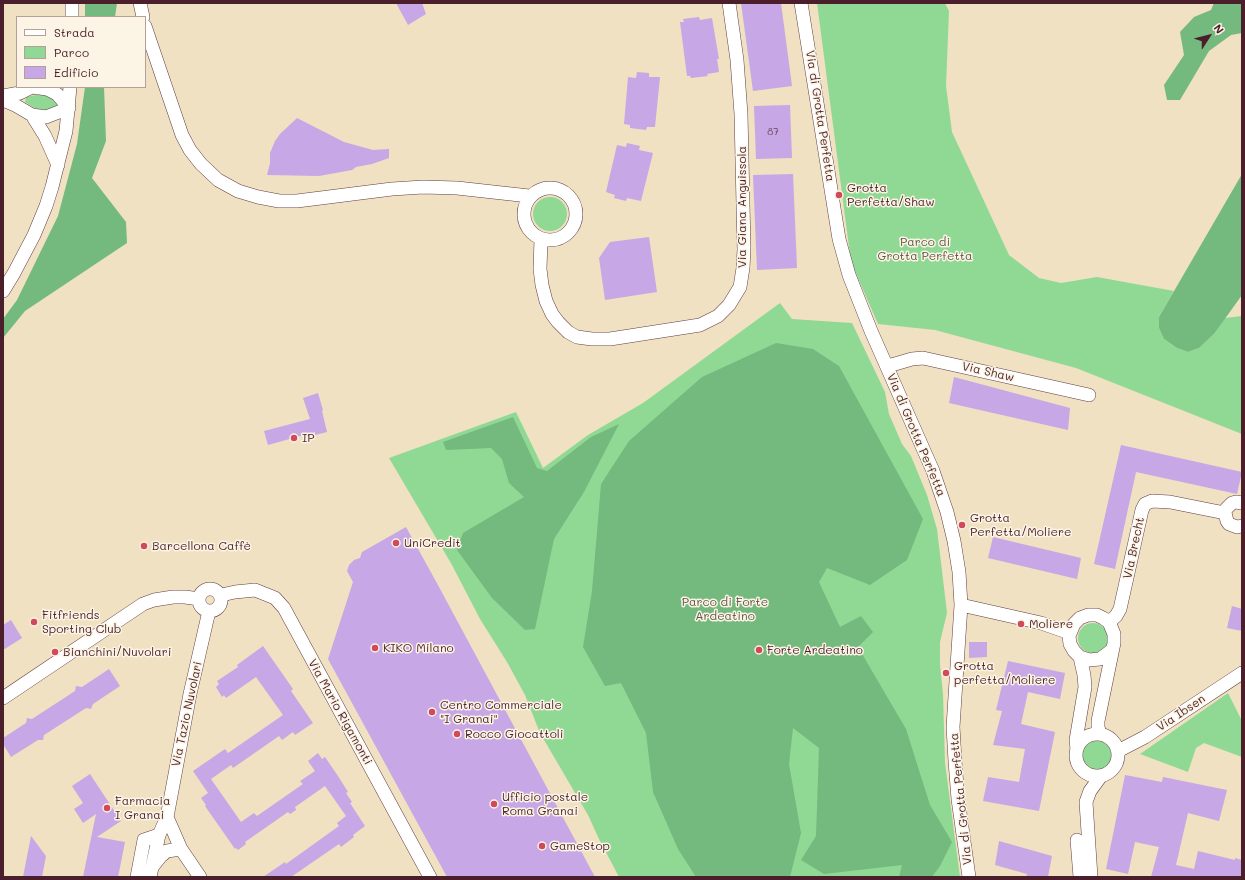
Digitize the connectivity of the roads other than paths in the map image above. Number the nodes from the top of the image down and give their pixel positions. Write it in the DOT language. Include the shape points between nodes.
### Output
graph roads {
  1 [pos="72,3"];
  2 [pos="140,3"];
  3 [pos="729,3"];
  4 [pos="801,3"];
  5 [pos="72,16"];
  6 [pos="143,16"];
  7 [pos="146,29"];
  8 [pos="30,88"];
  9 [pos="38,88"];
  10 [pos="70,88"];
  11 [pos="3,96"];
  12 [pos="3,100"];
  13 [pos="69,108"];
  14 [pos="32,115"];
  15 [pos="58,165"];
  16 [pos="529,196"];
  17 [pos="541,238"];
  18 [pos="3,292"];
  19 [pos="888,366"];
  20 [pos="1089,395"];
  21 [pos="1242,503"];
  22 [pos="1225,513"];
  23 [pos="1242,526"];
  24 [pos="221,597"];
  25 [pos="199,599"];
  26 [pos="961,605"];
  27 [pos="209,611"];
  28 [pos="1109,622"];
  29 [pos="1070,633"];
  30 [pos="1112,650"];
  31 [pos="1080,656"];
  32 [pos="1242,673"];
  33 [pos="3,698"];
  34 [pos="1100,734"];
  35 [pos="1077,749"];
  36 [pos="1118,751"];
  37 [pos="1101,776"];
  38 [pos="167,817"];
  39 [pos="159,835"];
  40 [pos="1077,840"];
  41 [pos="181,849"];
  42 [pos="1084,862"];
  43 [pos="151,872"];
  44 [pos="137,877"];
  45 [pos="200,877"];
  46 [pos="430,877"];
  47 [pos="969,877"];
  48 [pos="1080,877"];
  49 [pos="1091,877"];
  1 -- 5 [label="street"];
  2 -- 6 [label="street"];
  3 -- 17 [label="street, Via Giana Anguissola" via="737,60 744,249 740,286 729,305 713,320 695,326 610,339 592,340 577,337 558,322 546,301 540,269"];
  4 -- 19 [label="street, Via di Grotta Perfetta" via="843,255 858,299"];
  7 -- 16 [label="street" via="182,135 190,150 218,180 238,191 258,197 298,201 423,187"];
  8 -- 11 [label="street"];
  9 -- 13 [label="street" via="55,92"];
  10 -- 13 [label="street"];
  12 -- 14 [label="street"];
  13 -- 14 [label="street" via="46,117"];
  13 -- 15 [label="street"];
  14 -- 15 [label="street"];
  15 -- 18 [label="street" via="40,221"];
  16 -- 17 [label="street" via="524,208 524,220 530,232"];
  16 -- 17 [label="street" via="540,189 552,187 564,191 575,207 576,219 570,231 553,240"];
  19 -- 20 [label="street, Via Shaw" via="912,358 923,358"];
  19 -- 26 [label="street, Via di Grotta Perfetta" via="943,498 956,553"];
  21 -- 22 [label="street" via="1232,503"];
  22 -- 23 [label="street" via="1229,524"];
  22 -- 28 [label="street, Via Brecht" via="1170,502 1152,501 1145,504 1120,609"];
  24 -- 25 [label="street" via="218,591 210,589 203,592"];
  24 -- 27 [label="street" via="220,606"];
  24 -- 46 [label="street, Via Mario Rigamonti" via="234,592 255,590 275,598 284,608"];
  25 -- 27 [label="street" via="202,607"];
  25 -- 33 [label="street" via="178,597 143,604"];
  26 -- 29 [label="street" via="1041,623"];
  26 -- 47 [label="street, Via di Grotta Perfetta" via="954,744 958,799"];
  27 -- 38 [label="street, Via Tazio Nuvolari" via="190,694"];
  28 -- 29 [label="street" via="1097,615 1088,615 1080,618"];
  28 -- 30 [label="street" via="1114,634"];
  29 -- 31 [label="street" via="1070,644"];
  30 -- 31 [label="street" via="1100,659 1089,660"];
  30 -- 34 [label="street" via="1098,721"];
  31 -- 35 [label="street" via="1085,688 1076,740"];
  32 -- 36 [label="street, Via Ibsen" via="1145,737"];
  34 -- 35 [label="street" via="1084,739"];
  34 -- 36 [label="street" via="1112,740"];
  35 -- 37 [label="street" via="1076,756 1080,768 1090,775"];
  36 -- 37 [label="street" via="1113,770"];
  37 -- 42 [label="street" via="1090,791 1086,802"];
  38 -- 39 [label="street, Via Tazio Nuvolari"];
  38 -- 41 [label="street"];
  39 -- 43 [label="street, Via Tazio Nuvolari"];
  39 -- 44 [label="street" via="144,840"];
  40 -- 42 [label="street"];
  41 -- 43 [label="street" via="167,851"];
  41 -- 45 [label="street"];
  42 -- 48 [label="street"];
  42 -- 49 [label="street"];
}
